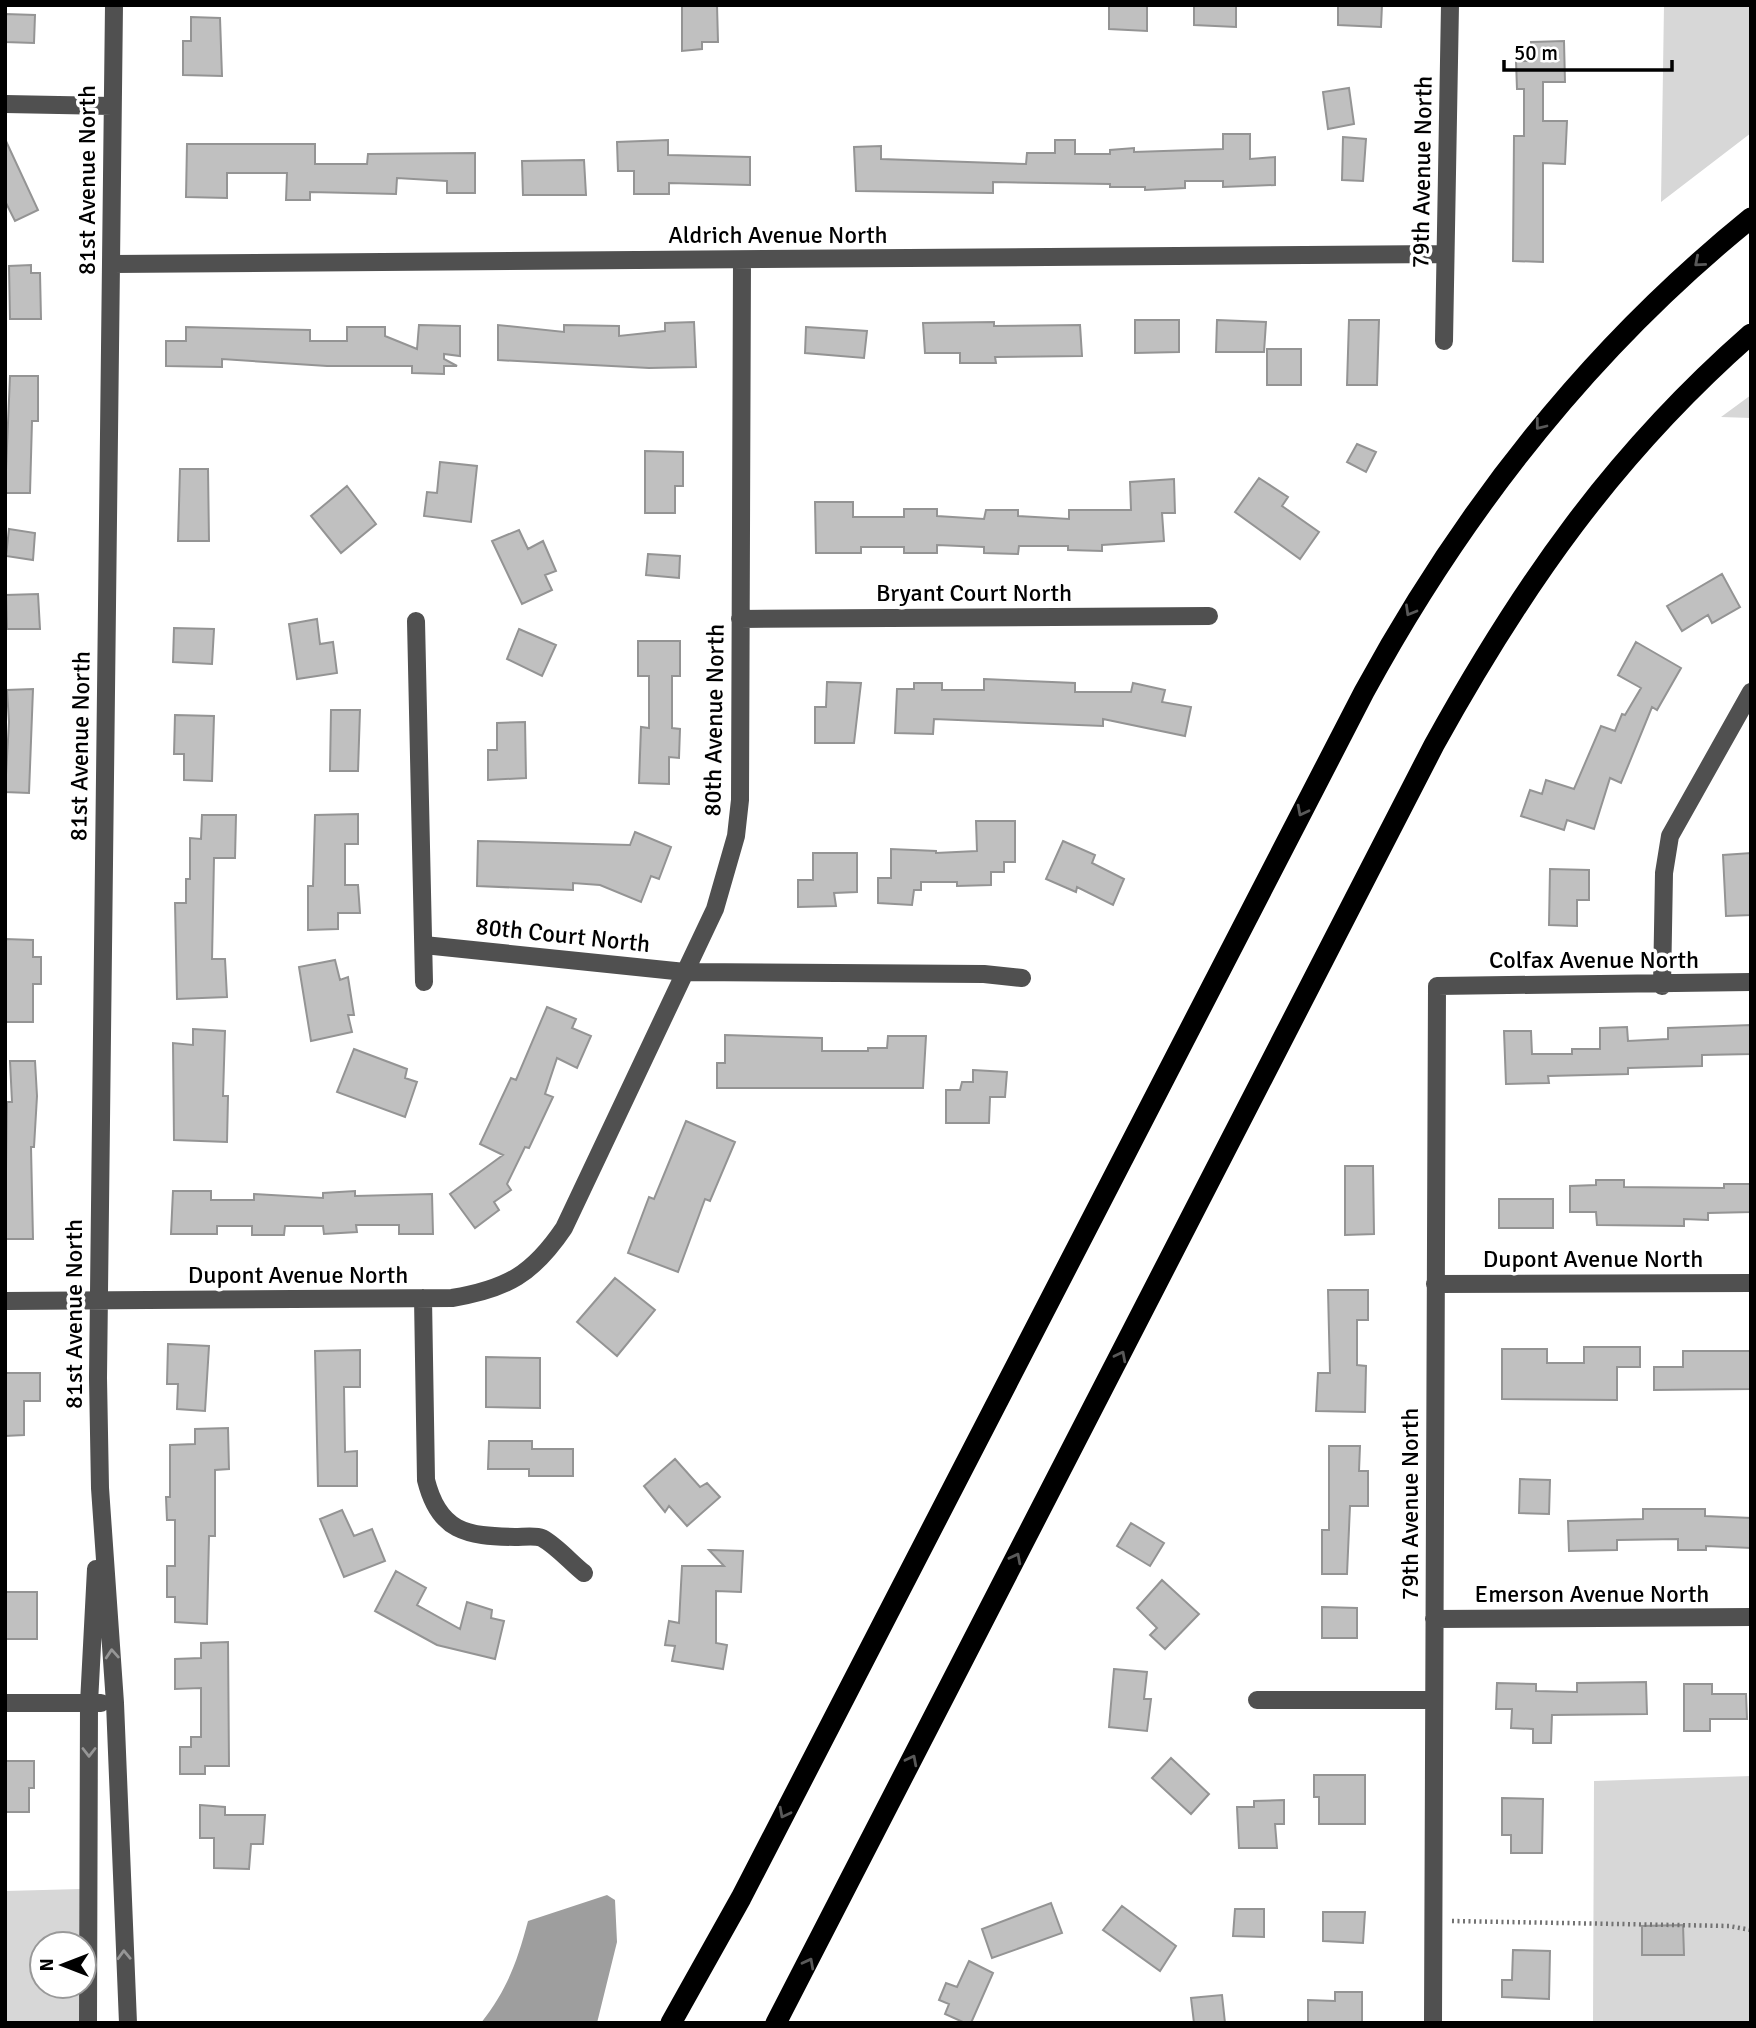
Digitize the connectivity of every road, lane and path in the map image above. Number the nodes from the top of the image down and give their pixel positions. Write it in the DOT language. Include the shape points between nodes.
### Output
graph roads {
  1 [pos="114,5"];
  2 [pos="1450,5"];
  3 [pos="5,104"];
  4 [pos="112,106"];
  5 [pos="1751,218"];
  6 [pos="1444,254"];
  7 [pos="742,260"];
  8 [pos="112,264"];
  9 [pos="1751,334"];
  10 [pos="1444,341"];
  11 [pos="1209,617"];
  12 [pos="740,619"];
  13 [pos="415,621"];
  14 [pos="1751,692"];
  15 [pos="424,945"];
  16 [pos="685,972"];
  17 [pos="1022,978"];
  18 [pos="424,982"];
  19 [pos="1751,982"];
  20 [pos="1437,986"];
  21 [pos="1662,986"];
  22 [pos="564,1228"];
  23 [pos="1751,1283"];
  24 [pos="1435,1284"];
  25 [pos="423,1298"];
  26 [pos="98,1300"];
  27 [pos="5,1301"];
  28 [pos="100,1488"];
  29 [pos="583,1573"];
  30 [pos="1751,1617"];
  31 [pos="1434,1619"];
  32 [pos="1257,1700"];
  33 [pos="1434,1700"];
  34 [pos="5,1703"];
  35 [pos="89,1703"];
  36 [pos="115,1703"];
  37 [pos="1433,1921"];
  38 [pos="1751,1930"];
  39 [pos="88,2023"];
  40 [pos="128,2023"];
  41 [pos="671,2023"];
  42 [pos="776,2023"];
  43 [pos="1433,2023"];
  1 -- 4 [label="street, 81st Avenue North"];
  2 -- 6 [label="street, 79th Avenue North"];
  3 -- 4 [label="street"];
  4 -- 8 [label="street, 81st Avenue North"];
  5 -- 41 [label="highway, one-way" via="1638,318 1546,417 1488,492 1422,592 1364,692 741,1898"];
  6 -- 7 [label="street, Aldrich Avenue North"];
  6 -- 10 [label="street, 79th Avenue North"];
  7 -- 8 [label="street, Aldrich Avenue North"];
  7 -- 12 [label="street, 80th Avenue North"];
  8 -- 26 [label="street, 81st Avenue North"];
  42 -- 9 [label="highway, one-way" via="1488,648 1552,552 1608,480 1697,383"];
  11 -- 12 [label="street, Bryant Court North"];
  12 -- 16 [label="street, 80th Avenue North" via="736,836 715,909"];
  13 -- 15 [label="street"];
  14 -- 21 [label="street" via="1670,836 1664,873"];
  15 -- 16 [label="street, 80th Court North"];
  15 -- 18 [label="street"];
  16 -- 17 [label="street, 80th Court North"];
  16 -- 22 [label="street, 80th Avenue North"];
  19 -- 21 [label="street, Colfax Avenue North"];
  20 -- 21 [label="street, Colfax Avenue North"];
  20 -- 24 [label="street, 79th Avenue North"];
  22 -- 25 [label="street, Dupont Avenue North" via="545,1256 518,1278 487,1292"];
  23 -- 24 [label="street, Dupont Avenue North"];
  24 -- 31 [label="street, 79th Avenue North"];
  25 -- 26 [label="street, Dupont Avenue North"];
  25 -- 29 [label="street" via="426,1480 431,1502 444,1520 464,1532 541,1537"];
  26 -- 27 [label="street, Dupont Avenue North"];
  26 -- 28 [label="street, 81st Avenue North"];
  28 -- 35 [label="street, 81st Avenue North"];
  36 -- 28 [label="street, 81st Avenue North, one-way"];
  30 -- 31 [label="street, Emerson Avenue North"];
  31 -- 33 [label="street, 79th Avenue North"];
  32 -- 33 [label="street"];
  33 -- 37 [label="street, 79th Avenue North"];
  34 -- 35 [label="street"];
  35 -- 36 [label="street"];
  35 -- 39 [label="street, 81st Avenue North, one-way"];
  40 -- 36 [label="street, 81st Avenue North, one-way"];
  37 -- 38 [label="path"];
  37 -- 43 [label="street, 79th Avenue North"];
}
